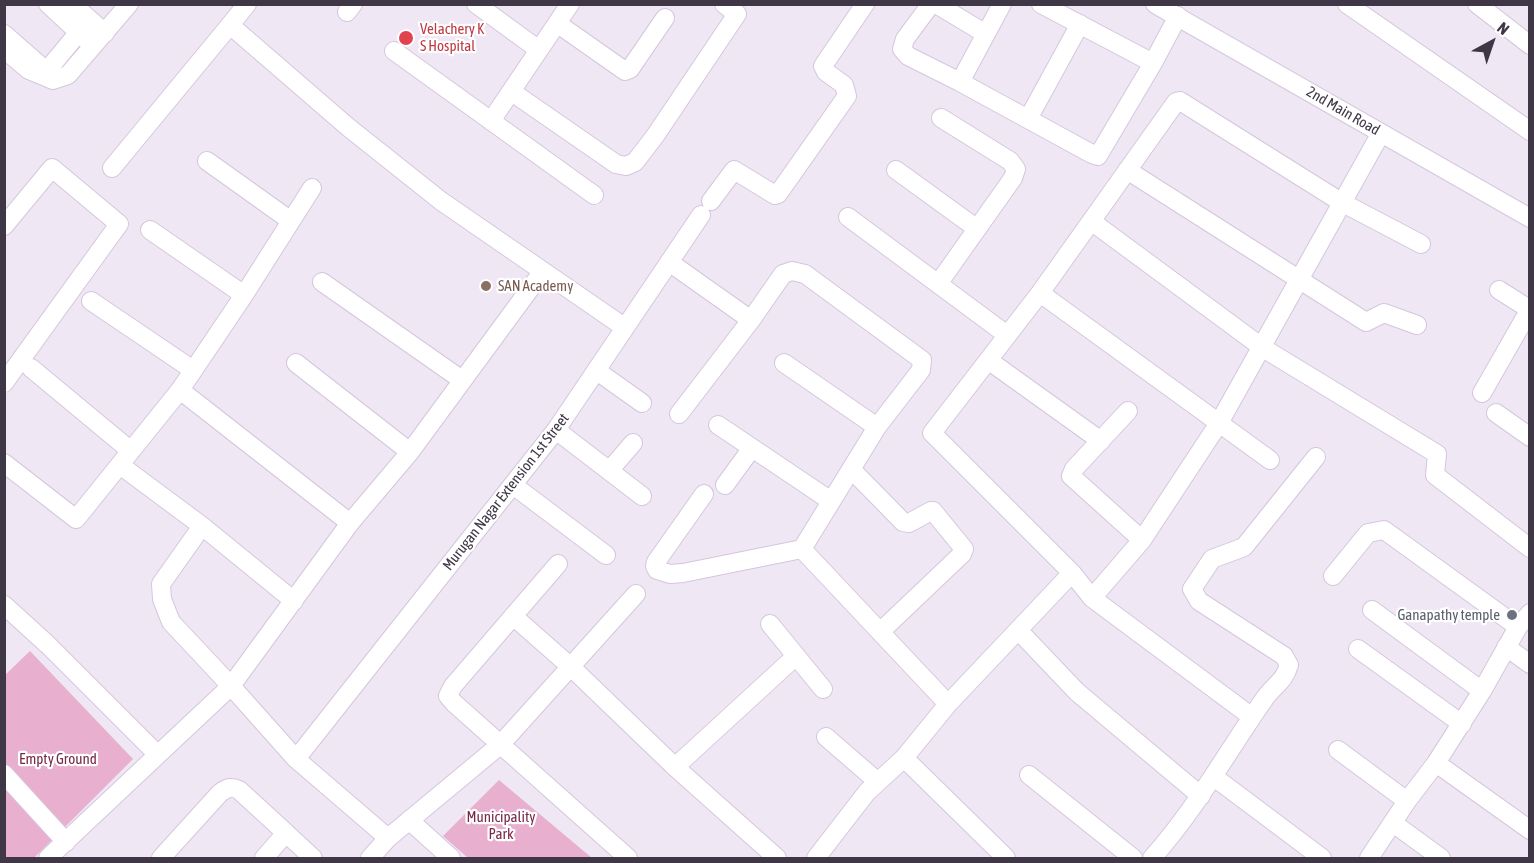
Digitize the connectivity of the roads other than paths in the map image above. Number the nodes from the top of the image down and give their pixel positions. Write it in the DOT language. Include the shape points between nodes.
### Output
graph roads {
  1 [pos="48,4"];
  2 [pos="72,4"];
  3 [pos="129,4"];
  4 [pos="246,4"];
  5 [pos="476,4"];
  6 [pos="570,4"];
  7 [pos="724,4"];
  8 [pos="865,4"];
  9 [pos="932,4"];
  10 [pos="936,4"];
  11 [pos="1002,4"];
  12 [pos="1041,4"];
  13 [pos="1155,4"];
  14 [pos="1347,4"];
  15 [pos="1477,4"];
  16 [pos="1178,16"];
  17 [pos="665,18"];
  18 [pos="558,24"];
  19 [pos="1080,24"];
  20 [pos="230,25"];
  21 [pos="79,32"];
  22 [pos="986,34"];
  23 [pos="99,40"];
  24 [pos="8,43"];
  25 [pos="1530,45"];
  26 [pos="538,50"];
  27 [pos="393,51"];
  28 [pos="1153,63"];
  29 [pos="58,71"];
  30 [pos="960,82"];
  31 [pos="512,92"];
  32 [pos="941,118"];
  33 [pos="1028,119"];
  34 [pos="491,121"];
  35 [pos="1530,131"];
  36 [pos="1381,133"];
  37 [pos="207,161"];
  38 [pos="112,168"];
  39 [pos="896,170"];
  40 [pos="1127,170"];
  41 [pos="312,188"];
  42 [pos="594,195"];
  43 [pos="1341,202"];
  44 [pos="848,217"];
  45 [pos="1530,218"];
  46 [pos="291,221"];
  47 [pos="1091,221"];
  48 [pos="4,226"];
  49 [pos="976,228"];
  50 [pos="150,231"];
  51 [pos="1421,244"];
  52 [pos="669,262"];
  53 [pos="543,271"];
  54 [pos="1299,278"];
  55 [pos="322,282"];
  56 [pos="938,284"];
  57 [pos="1499,290"];
  58 [pos="1040,293"];
  59 [pos="243,295"];
  60 [pos="90,301"];
  61 [pos="1529,309"];
  62 [pos="751,320"];
  63 [pos="1417,325"];
  64 [pos="624,327"];
  65 [pos="1007,335"];
  66 [pos="1263,348"];
  67 [pos="988,360"];
  68 [pos="296,363"];
  69 [pos="784,363"];
  70 [pos="31,368"];
  71 [pos="192,370"];
  72 [pos="597,371"];
  73 [pos="462,380"];
  74 [pos="4,382"];
  75 [pos="180,390"];
  76 [pos="1482,393"];
  77 [pos="642,404"];
  78 [pos="1128,411"];
  79 [pos="1496,413"];
  80 [pos="680,414"];
  81 [pos="1219,423"];
  82 [pos="718,425"];
  83 [pos="877,427"];
  84 [pos="556,430"];
  85 [pos="1530,437"];
  86 [pos="1101,441"];
  87 [pos="633,443"];
  88 [pos="752,448"];
  89 [pos="410,452"];
  90 [pos="126,458"];
  91 [pos="1316,458"];
  92 [pos="1270,460"];
  93 [pos="4,463"];
  94 [pos="851,469"];
  95 [pos="609,471"];
  96 [pos="513,485"];
  97 [pos="724,485"];
  98 [pos="704,494"];
  99 [pos="642,496"];
  100 [pos="831,501"];
  101 [pos="351,524"];
  102 [pos="202,526"];
  103 [pos="1142,540"];
  104 [pos="1530,548"];
  105 [pos="802,549"];
  106 [pos="606,555"];
  107 [pos="558,564"];
  108 [pos="1072,573"];
  109 [pos="1333,576"];
  110 [pos="636,594"];
  111 [pos="1092,598"];
  112 [pos="294,601"];
  113 [pos="4,605"];
  114 [pos="1372,610"];
  115 [pos="513,616"];
  116 [pos="1524,620"];
  117 [pos="770,624"];
  118 [pos="1018,630"];
  119 [pos="880,632"];
  120 [pos="1506,647"];
  121 [pos="1358,649"];
  122 [pos="796,656"];
  123 [pos="1530,664"];
  124 [pos="571,667"];
  125 [pos="231,686"];
  126 [pos="823,689"];
  127 [pos="1482,691"];
  128 [pos="948,704"];
  129 [pos="1252,717"];
  130 [pos="1462,724"];
  131 [pos="826,737"];
  132 [pos="500,745"];
  133 [pos="1338,750"];
  134 [pos="158,755"];
  135 [pos="904,758"];
  136 [pos="296,759"];
  137 [pos="1436,763"];
  138 [pos="675,767"];
  139 [pos="4,774"];
  140 [pos="1029,775"];
  141 [pos="1214,777"];
  142 [pos="878,782"];
  143 [pos="1201,796"];
  144 [pos="1407,801"];
  145 [pos="409,820"];
  146 [pos="1393,823"];
  147 [pos="1530,830"];
  148 [pos="286,833"];
  149 [pos="388,838"];
  150 [pos="58,853"];
  151 [pos="1159,856"];
  152 [pos="821,857"];
  153 [pos="161,858"];
  154 [pos="264,858"];
  155 [pos="313,858"];
  156 [pos="370,858"];
  157 [pos="451,858"];
  158 [pos="628,858"];
  159 [pos="777,858"];
  160 [pos="1006,858"];
  161 [pos="1132,858"];
  162 [pos="1322,858"];
  163 [pos="1369,858"];
  164 [pos="1441,858"];
  1 -- 21 [label="street"];
  2 -- 23 [label="street"];
  3 -- 23 [label="street"];
  4 -- 20 [label="street"];
  5 -- 26 [label="street"];
  6 -- 18 [label="street"];
  7 -- 31 [label="street" via="737,14 655,136 635,162 626,166 616,164"];
  8 -- 52 [label="street, Murugan Nagar Extension 1st Street" via="823,66 844,85 847,96 778,194 734,170"];
  9 -- 30 [label="street" via="905,39 902,49 908,56"];
  10 -- 22 [label="street"];
  11 -- 22 [label="street"];
  12 -- 19 [label="street"];
  13 -- 16 [label="street, 2nd Main Road"];
  14 -- 35 [label="street"];
  15 -- 25 [label="street"];
  16 -- 28 [label="street"];
  16 -- 36 [label="street, 2nd Main Road"];
  17 -- 18 [label="street" via="625,71"];
  18 -- 26 [label="street"];
  19 -- 28 [label="street"];
  19 -- 33 [label="street"];
  20 -- 38 [label="street"];
  20 -- 53 [label="street" via="441,201"];
  21 -- 23 [label="street"];
  21 -- 29 [label="street"];
  22 -- 30 [label="street"];
  23 -- 29 [label="street" via="69,75"];
  24 -- 29 [label="street" via="29,70 53,80"];
  26 -- 31 [label="street"];
  27 -- 34 [label="street"];
  28 -- 33 [label="street" via="1098,156"];
  30 -- 33 [label="street"];
  31 -- 34 [label="street"];
  32 -- 49 [label="street" via="1010,161 1016,169"];
  34 -- 42 [label="street"];
  36 -- 43 [label="street"];
  36 -- 45 [label="street, 2nd Main Road"];
  37 -- 46 [label="street"];
  39 -- 49 [label="street"];
  40 -- 43 [label="street" via="1180,101"];
  40 -- 47 [label="street"];
  40 -- 54 [label="street"];
  41 -- 46 [label="street"];
  43 -- 51 [label="street"];
  43 -- 54 [label="street"];
  44 -- 56 [label="street"];
  46 -- 59 [label="street"];
  47 -- 58 [label="street"];
  47 -- 66 [label="street"];
  48 -- 74 [label="street" via="52,168 119,224"];
  49 -- 56 [label="street"];
  50 -- 59 [label="street"];
  52 -- 62 [label="street"];
  52 -- 64 [label="street, Murugan Nagar Extension 1st Street"];
  53 -- 64 [label="street"];
  53 -- 73 [label="street"];
  54 -- 63 [label="street" via="1366,322 1384,313"];
  54 -- 66 [label="street"];
  55 -- 73 [label="street"];
  56 -- 65 [label="street"];
  57 -- 61 [label="street"];
  58 -- 65 [label="street"];
  58 -- 81 [label="street"];
  59 -- 71 [label="street"];
  60 -- 71 [label="street"];
  61 -- 76 [label="street"];
  62 -- 80 [label="street"];
  62 -- 83 [label="street" via="783,274 798,271 914,352 922,360 921,370"];
  64 -- 72 [label="street, Murugan Nagar Extension 1st Street"];
  65 -- 67 [label="street"];
  66 -- 81 [label="street"];
  66 -- 104 [label="street" via="1437,454 1435,475"];
  67 -- 86 [label="street"];
  67 -- 108 [label="street" via="932,433"];
  68 -- 89 [label="street"];
  69 -- 83 [label="street"];
  70 -- 90 [label="street"];
  71 -- 75 [label="street"];
  72 -- 77 [label="street"];
  72 -- 84 [label="street, Murugan Nagar Extension 1st Street"];
  73 -- 89 [label="street"];
  75 -- 90 [label="street"];
  75 -- 101 [label="street"];
  78 -- 86 [label="street"];
  79 -- 85 [label="street"];
  81 -- 92 [label="street"];
  81 -- 103 [label="street"];
  82 -- 88 [label="street"];
  83 -- 94 [label="street"];
  84 -- 95 [label="street"];
  84 -- 96 [label="street, Murugan Nagar Extension 1st Street"];
  86 -- 103 [label="street" via="1071,476"];
  87 -- 95 [label="street"];
  88 -- 97 [label="street"];
  88 -- 100 [label="street"];
  89 -- 101 [label="street"];
  90 -- 93 [label="street" via="76,519"];
  90 -- 102 [label="street"];
  91 -- 129 [label="street" via="1244,547 1212,560 1192,589 1200,602 1284,656 1288,665 1286,677"];
  94 -- 100 [label="street"];
  94 -- 119 [label="street" via="903,522 909,523 933,511 964,549"];
  95 -- 99 [label="street"];
  96 -- 106 [label="street"];
  96 -- 136 [label="street, Murugan Nagar Extension 1st Street"];
  98 -- 105 [label="street" via="656,562 657,570 683,573"];
  100 -- 105 [label="street"];
  101 -- 112 [label="street"];
  102 -- 112 [label="street"];
  102 -- 125 [label="street" via="161,584 162,599 171,622"];
  103 -- 111 [label="street"];
  105 -- 119 [label="street"];
  107 -- 115 [label="street"];
  108 -- 111 [label="street"];
  108 -- 118 [label="street"];
  109 -- 116 [label="street" via="1368,533 1384,530"];
  110 -- 124 [label="street"];
  111 -- 129 [label="street"];
  112 -- 125 [label="street"];
  113 -- 134 [label="street"];
  114 -- 127 [label="street"];
  115 -- 124 [label="street"];
  115 -- 132 [label="street" via="448,696"];
  116 -- 120 [label="street"];
  117 -- 122 [label="street"];
  118 -- 128 [label="street"];
  118 -- 143 [label="street" via="1077,692"];
  119 -- 128 [label="street"];
  120 -- 123 [label="street"];
  120 -- 127 [label="street"];
  121 -- 130 [label="street"];
  122 -- 126 [label="street"];
  122 -- 138 [label="street"];
  124 -- 132 [label="street"];
  124 -- 138 [label="street"];
  125 -- 134 [label="street"];
  125 -- 136 [label="street"];
  127 -- 130 [label="street"];
  128 -- 135 [label="street"];
  129 -- 141 [label="street"];
  130 -- 137 [label="street"];
  131 -- 142 [label="street"];
  132 -- 145 [label="street"];
  132 -- 158 [label="street"];
  133 -- 144 [label="street"];
  134 -- 150 [label="street"];
  135 -- 142 [label="street"];
  135 -- 160 [label="street"];
  136 -- 149 [label="street"];
  137 -- 144 [label="street"];
  137 -- 147 [label="street"];
  138 -- 159 [label="street"];
  139 -- 150 [label="street"];
  140 -- 161 [label="street"];
  141 -- 143 [label="street"];
  141 -- 162 [label="street"];
  142 -- 152 [label="street"];
  143 -- 151 [label="street"];
  144 -- 146 [label="street"];
  145 -- 149 [label="street"];
  145 -- 157 [label="street"];
  146 -- 163 [label="street"];
  146 -- 164 [label="street"];
  148 -- 153 [label="street" via="238,790 227,788"];
  148 -- 154 [label="street"];
  148 -- 155 [label="street"];
  149 -- 156 [label="street"];
}
